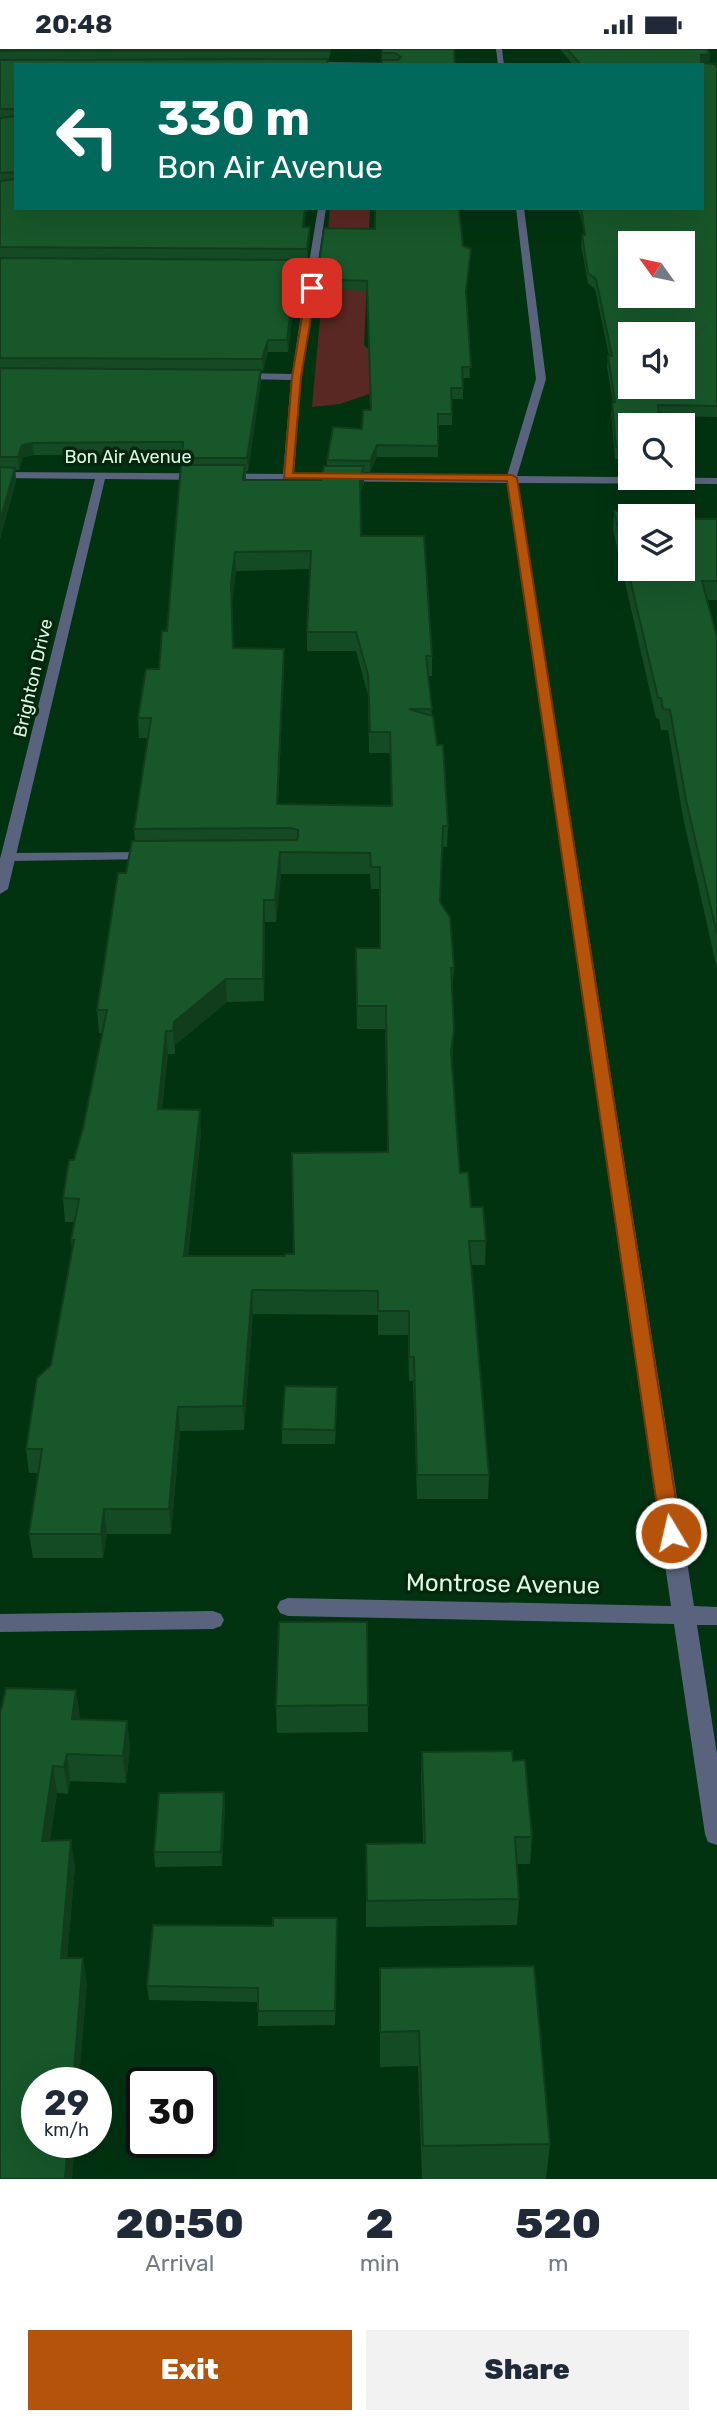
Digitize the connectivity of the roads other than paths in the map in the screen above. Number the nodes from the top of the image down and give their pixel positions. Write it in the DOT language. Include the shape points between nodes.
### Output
graph roads {
  1 [pos="354,62"];
  2 [pos="321,63"];
  3 [pos="322,210"];
  4 [pos="520,210"];
  5 [pos="274,265"];
  6 [pos="315,265"];
  7 [pos="229,376"];
  8 [pos="296,377"];
  9 [pos="0,475"];
  10 [pos="101,475"];
  11 [pos="288,475"];
  12 [pos="512,478"];
  13 [pos="717,481"];
  14 [pos="173,856"];
  15 [pos="4,857"];
  16 [pos="0,889"];
  17 [pos="288,1607"];
  18 [pos="684,1616"];
  19 [pos="717,1616"];
  20 [pos="213,1621"];
  21 [pos="0,1623"];
  22 [pos="717,1834"];
  1 -- 2 [label="street"];
  3 -- 6 [label="street"];
  4 -- 12 [label="street" via="541,379"];
  5 -- 6 [label="street"];
  6 -- 8 [label="street"];
  7 -- 8 [label="street"];
  8 -- 11 [label="street"];
  9 -- 10 [label="street, Bon Air Avenue"];
  10 -- 11 [label="street, Bon Air Avenue"];
  10 -- 15 [label="street, Brighton Drive"];
  11 -- 12 [label="street, Bon Air Avenue"];
  12 -- 13 [label="street, Bon Air Avenue"];
  12 -- 18 [label="street"];
  14 -- 15 [label="street"];
  15 -- 16 [label="street, Brighton Drive"];
  17 -- 18 [label="street, Montrose Avenue"];
  18 -- 19 [label="street, Montrose Avenue"];
  18 -- 22 [label="street"];
  20 -- 21 [label="street"];
}
